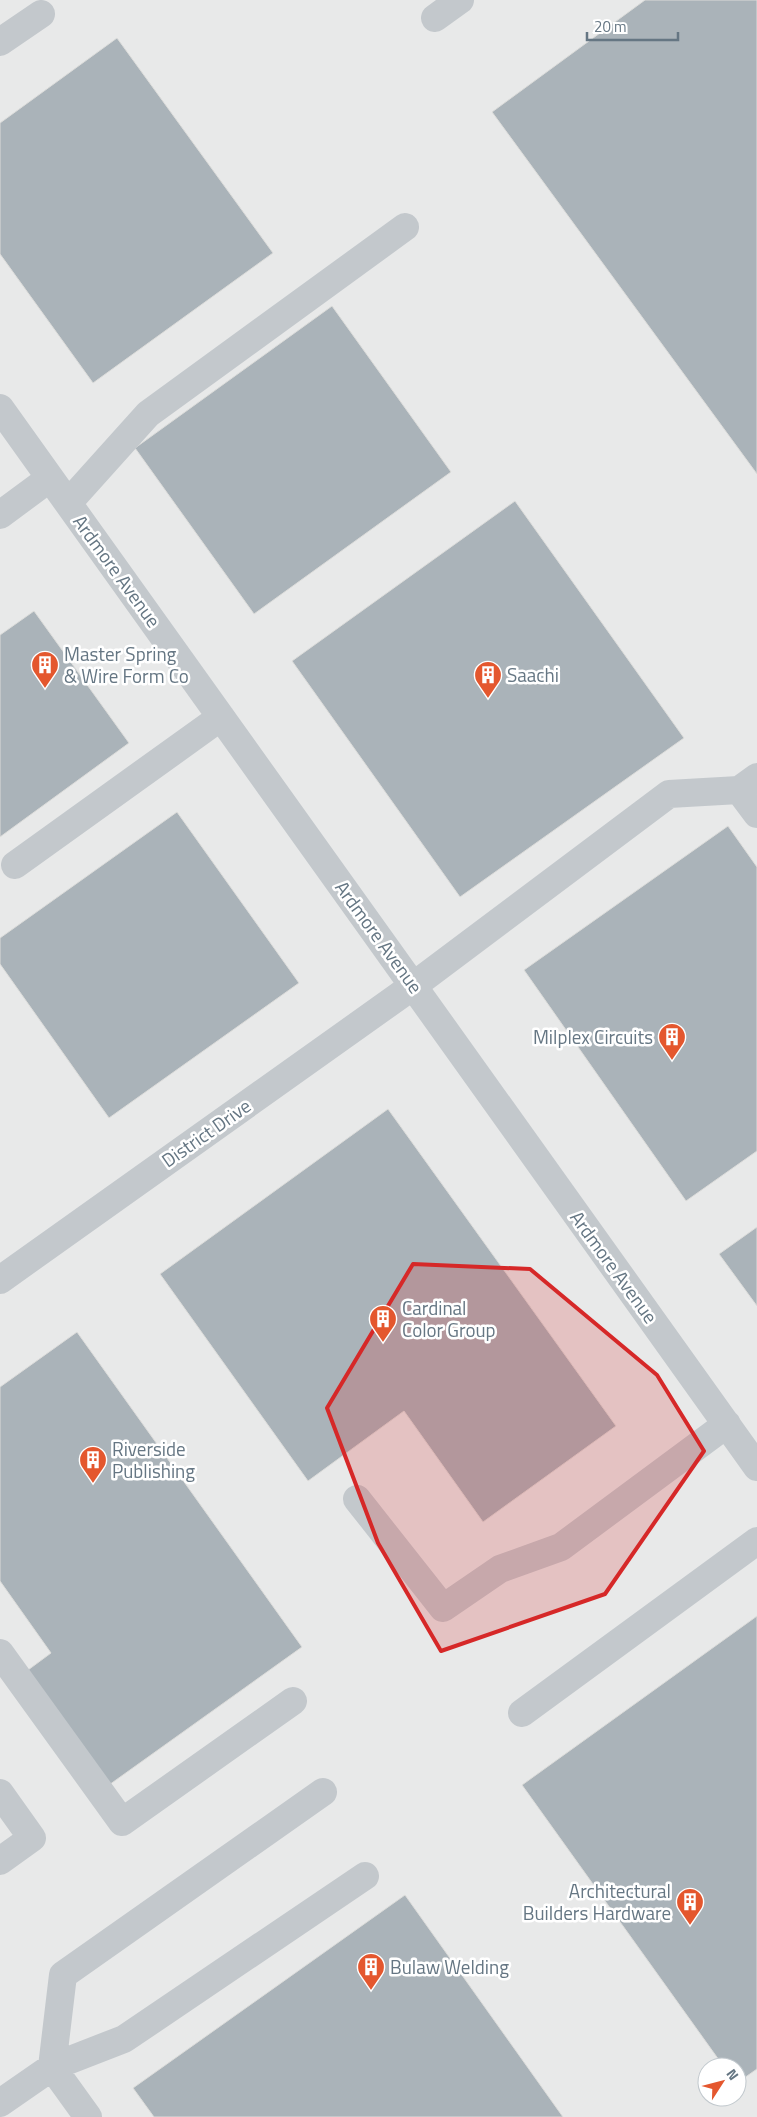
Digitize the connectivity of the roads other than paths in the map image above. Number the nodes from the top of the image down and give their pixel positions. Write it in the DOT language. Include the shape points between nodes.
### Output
graph roads {
  1 [pos="460,0"];
  2 [pos="41,14"];
  3 [pos="435,18"];
  4 [pos="0,42"];
  5 [pos="405,227"];
  6 [pos="0,408"];
  7 [pos="50,478"];
  8 [pos="68,503"];
  9 [pos="0,515"];
  10 [pos="221,717"];
  11 [pos="748,783"];
  12 [pos="757,814"];
  13 [pos="15,865"];
  14 [pos="413,986"];
  15 [pos="0,1280"];
  16 [pos="727,1424"];
  17 [pos="757,1467"];
  18 [pos="357,1499"];
  19 [pos="757,1541"];
  20 [pos="0,1653"];
  21 [pos="293,1701"];
  22 [pos="522,1713"];
  23 [pos="323,1792"];
  24 [pos="0,1793"];
  25 [pos="0,1862"];
  26 [pos="365,1876"];
  27 [pos="52,2067"];
  28 [pos="0,2103"];
  29 [pos="88,2117"];
  1 -- 3 [label="street"];
  2 -- 4 [label="street"];
  5 -- 8 [label="street" via="148,414"];
  6 -- 7 [label="street, Ardmore Avenue"];
  7 -- 8 [label="street, Ardmore Avenue"];
  7 -- 9 [label="street"];
  8 -- 10 [label="street, Ardmore Avenue"];
  10 -- 13 [label="street"];
  10 -- 14 [label="street, Ardmore Avenue"];
  11 -- 12 [label="street"];
  11 -- 14 [label="street, District Drive" via="669,794"];
  14 -- 15 [label="street, District Drive"];
  14 -- 16 [label="street, Ardmore Avenue"];
  16 -- 17 [label="street, Ardmore Avenue"];
  16 -- 18 [label="street" via="561,1547 500,1569 443,1608"];
  19 -- 22 [label="street"];
  20 -- 21 [label="street" via="122,1822"];
  23 -- 27 [label="street" via="63,1974"];
  24 -- 25 [label="street" via="32,1838"];
  26 -- 27 [label="street" via="124,2039"];
  27 -- 28 [label="street"];
  27 -- 29 [label="street"];
}
